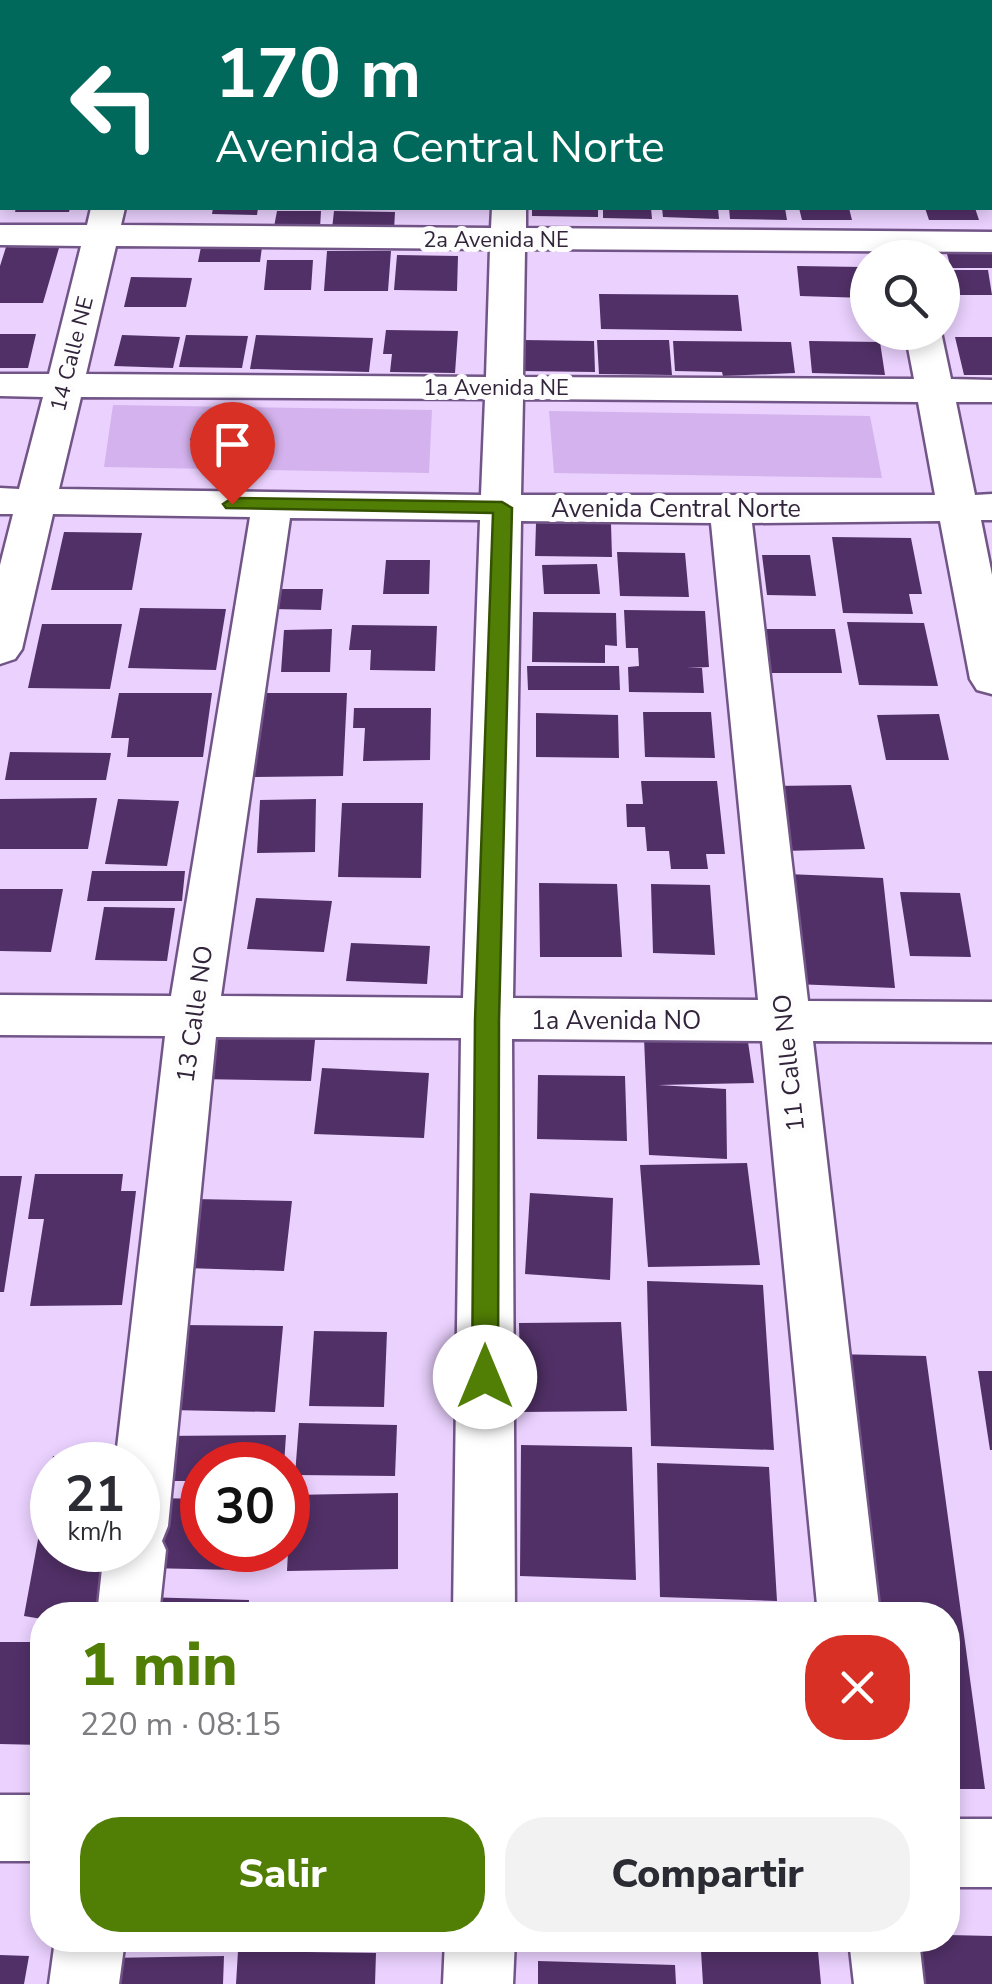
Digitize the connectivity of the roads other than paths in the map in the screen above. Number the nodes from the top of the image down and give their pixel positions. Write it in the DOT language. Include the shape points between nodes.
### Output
graph roads {
  1 [pos="104,222"];
  2 [pos="509,224"];
  3 [pos="0,235"];
  4 [pos="905,235"];
  5 [pos="992,242"];
  6 [pos="927,350"];
  7 [pos="0,385"];
  8 [pos="64,386"];
  9 [pos="506,388"];
  10 [pos="934,390"];
  11 [pos="992,391"];
  12 [pos="18,501"];
  13 [pos="272,504"];
  14 [pos="974,506"];
  15 [pos="502,508"];
  16 [pos="730,511"];
  17 [pos="0,648"];
  18 [pos="992,679"];
  19 [pos="0,1016"];
  20 [pos="193,1016"];
  21 [pos="487,1020"];
  22 [pos="785,1022"];
  23 [pos="992,1022"];
  24 [pos="147,1442"];
  25 [pos="133,1572"];
  26 [pos="129,1602"];
  27 [pos="484,1602"];
  28 [pos="848,1602"];
  29 [pos="0,1828"];
  30 [pos="30,1828"];
  31 [pos="960,1853"];
  32 [pos="992,1853"];
  33 [pos="88,1952"];
  34 [pos="479,1952"];
  35 [pos="885,1952"];
  36 [pos="84,1984"];
  37 [pos="478,1984"];
  38 [pos="889,1984"];
  1 -- 2 [label="street, 2a Avenida NE"];
  1 -- 3 [label="street, 2a Avenida NE"];
  1 -- 8 [label="street, 14 Calle NE"];
  2 -- 4 [label="street, 2a Avenida NE"];
  2 -- 9 [label="street"];
  4 -- 5 [label="street, 2a Avenida NE"];
  6 -- 10 [label="street"];
  7 -- 8 [label="street, 1a Avenida NE"];
  8 -- 9 [label="street, 1a Avenida NE"];
  8 -- 12 [label="street, 14 Calle NE"];
  9 -- 10 [label="street, 1a Avenida NE"];
  9 -- 15 [label="street"];
  10 -- 11 [label="street, 1a Avenida NE"];
  10 -- 14 [label="street"];
  12 -- 13 [label="street, Avenida Central Norte"];
  12 -- 17 [label="street, 14 Calle NE"];
  13 -- 15 [label="street, Avenida Central Norte"];
  13 -- 20 [label="street, 13 Calle NO"];
  14 -- 16 [label="street, Avenida Central Norte"];
  14 -- 18 [label="street"];
  15 -- 16 [label="street, Avenida Central Norte"];
  15 -- 21 [label="street"];
  16 -- 22 [label="street, 11 Calle NO"];
  19 -- 20 [label="street, 1a Avenida NO"];
  20 -- 21 [label="street, 1a Avenida NO"];
  20 -- 24 [label="street, 13 Calle NO"];
  21 -- 22 [label="street, 1a Avenida NO"];
  21 -- 27 [label="street"];
  22 -- 23 [label="street, 1a Avenida NO"];
  22 -- 28 [label="street, 11 Calle NO"];
  25 -- 26 [label="street"];
  29 -- 30 [label="street"];
  31 -- 32 [label="street"];
  33 -- 36 [label="street"];
  34 -- 37 [label="street"];
  35 -- 38 [label="street"];
}
